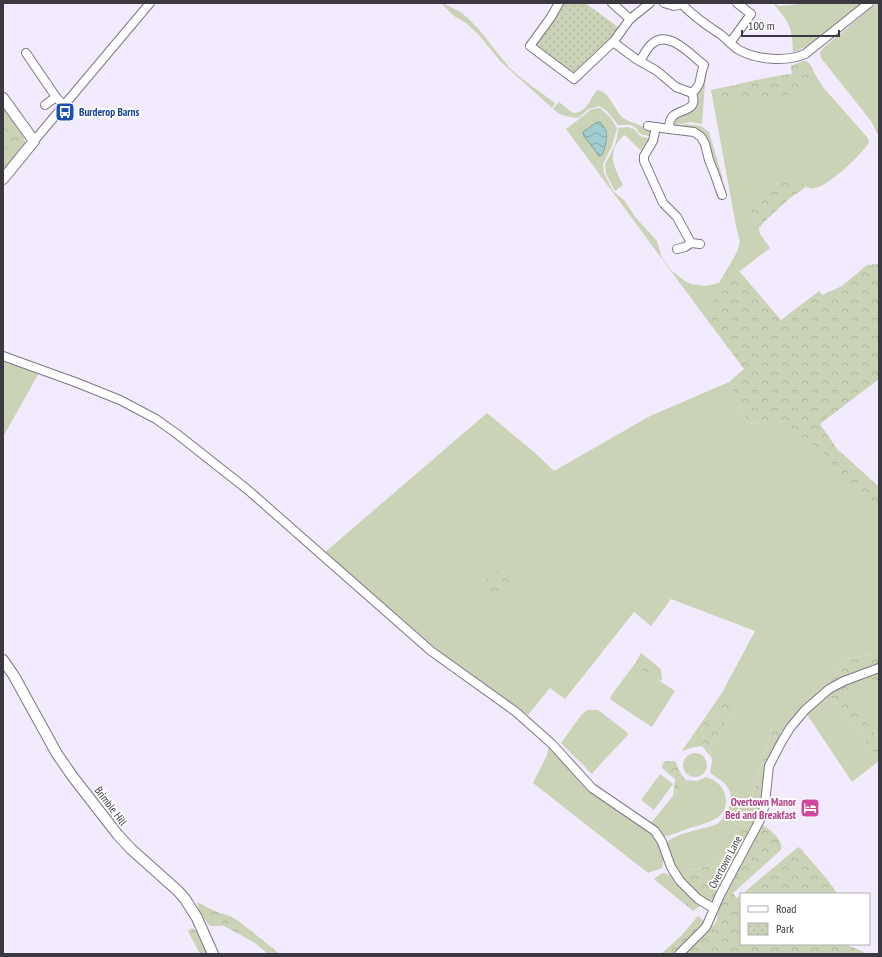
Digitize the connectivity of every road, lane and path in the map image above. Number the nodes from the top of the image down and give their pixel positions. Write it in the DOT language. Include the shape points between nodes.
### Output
graph roads {
  1 [pos="150,3"];
  2 [pos="559,3"];
  3 [pos="612,3"];
  4 [pos="650,3"];
  5 [pos="664,3"];
  6 [pos="736,3"];
  7 [pos="869,3"];
  8 [pos="683,4"];
  9 [pos="630,19"];
  10 [pos="613,42"];
  11 [pos="730,43"];
  12 [pos="26,53"];
  13 [pos="640,61"];
  14 [pos="692,93"];
  15 [pos="56,97"];
  16 [pos="3,98"];
  17 [pos="45,105"];
  18 [pos="64,106"];
  19 [pos="669,129"];
  20 [pos="34,141"];
  21 [pos="3,179"];
  22 [pos="722,196"];
  23 [pos="691,242"];
  24 [pos="700,244"];
  25 [pos="677,249"];
  26 [pos="3,356"];
  27 [pos="3,660"];
  28 [pos="879,668"];
  29 [pos="713,908"];
  30 [pos="213,954"];
  31 [pos="679,954"];
  1 -- 18 [label="street"];
  2 -- 10 [label="street" via="530,46 574,78"];
  3 -- 9 [label="street"];
  4 -- 9 [label="street"];
  5 -- 8 [label="street" via="674,6"];
  6 -- 11 [label="street" via="754,12"];
  7 -- 11 [label="street" via="808,52 794,58 773,59 753,55"];
  8 -- 11 [label="street"];
  9 -- 10 [label="street"];
  10 -- 13 [label="street"];
  12 -- 15 [label="street"];
  13 -- 14 [label="street" via="680,89"];
  13 -- 14 [label="street" via="654,42 663,38 671,40 706,62 700,83"];
  14 -- 19 [label="street" via="692,104 687,110 674,115"];
  15 -- 17 [label="street"];
  15 -- 18 [label="street"];
  16 -- 20 [label="main road"];
  18 -- 20 [label="street"];
  19 -- 22 [label="street" via="694,132 705,142 708,160"];
  19 -- 23 [label="street" via="652,127 653,141 644,156 644,161 663,203 676,217"];
  20 -- 21 [label="main road"];
  23 -- 24 [label="street"];
  23 -- 25 [label="street"];
  26 -- 29 [label="street" via="120,400 156,419 183,438 248,490 431,651 516,712 552,744 592,788 655,832 680,881 698,899"];
  27 -- 30 [label="main road, Brimble Hill" via="73,777 126,844 185,899 200,923"];
  28 -- 29 [label="street, Overtown Lane" via="844,680 829,689 805,710 790,728 769,766 761,818"];
  29 -- 31 [label="street, Overtown Lane" via="706,927"];
}
